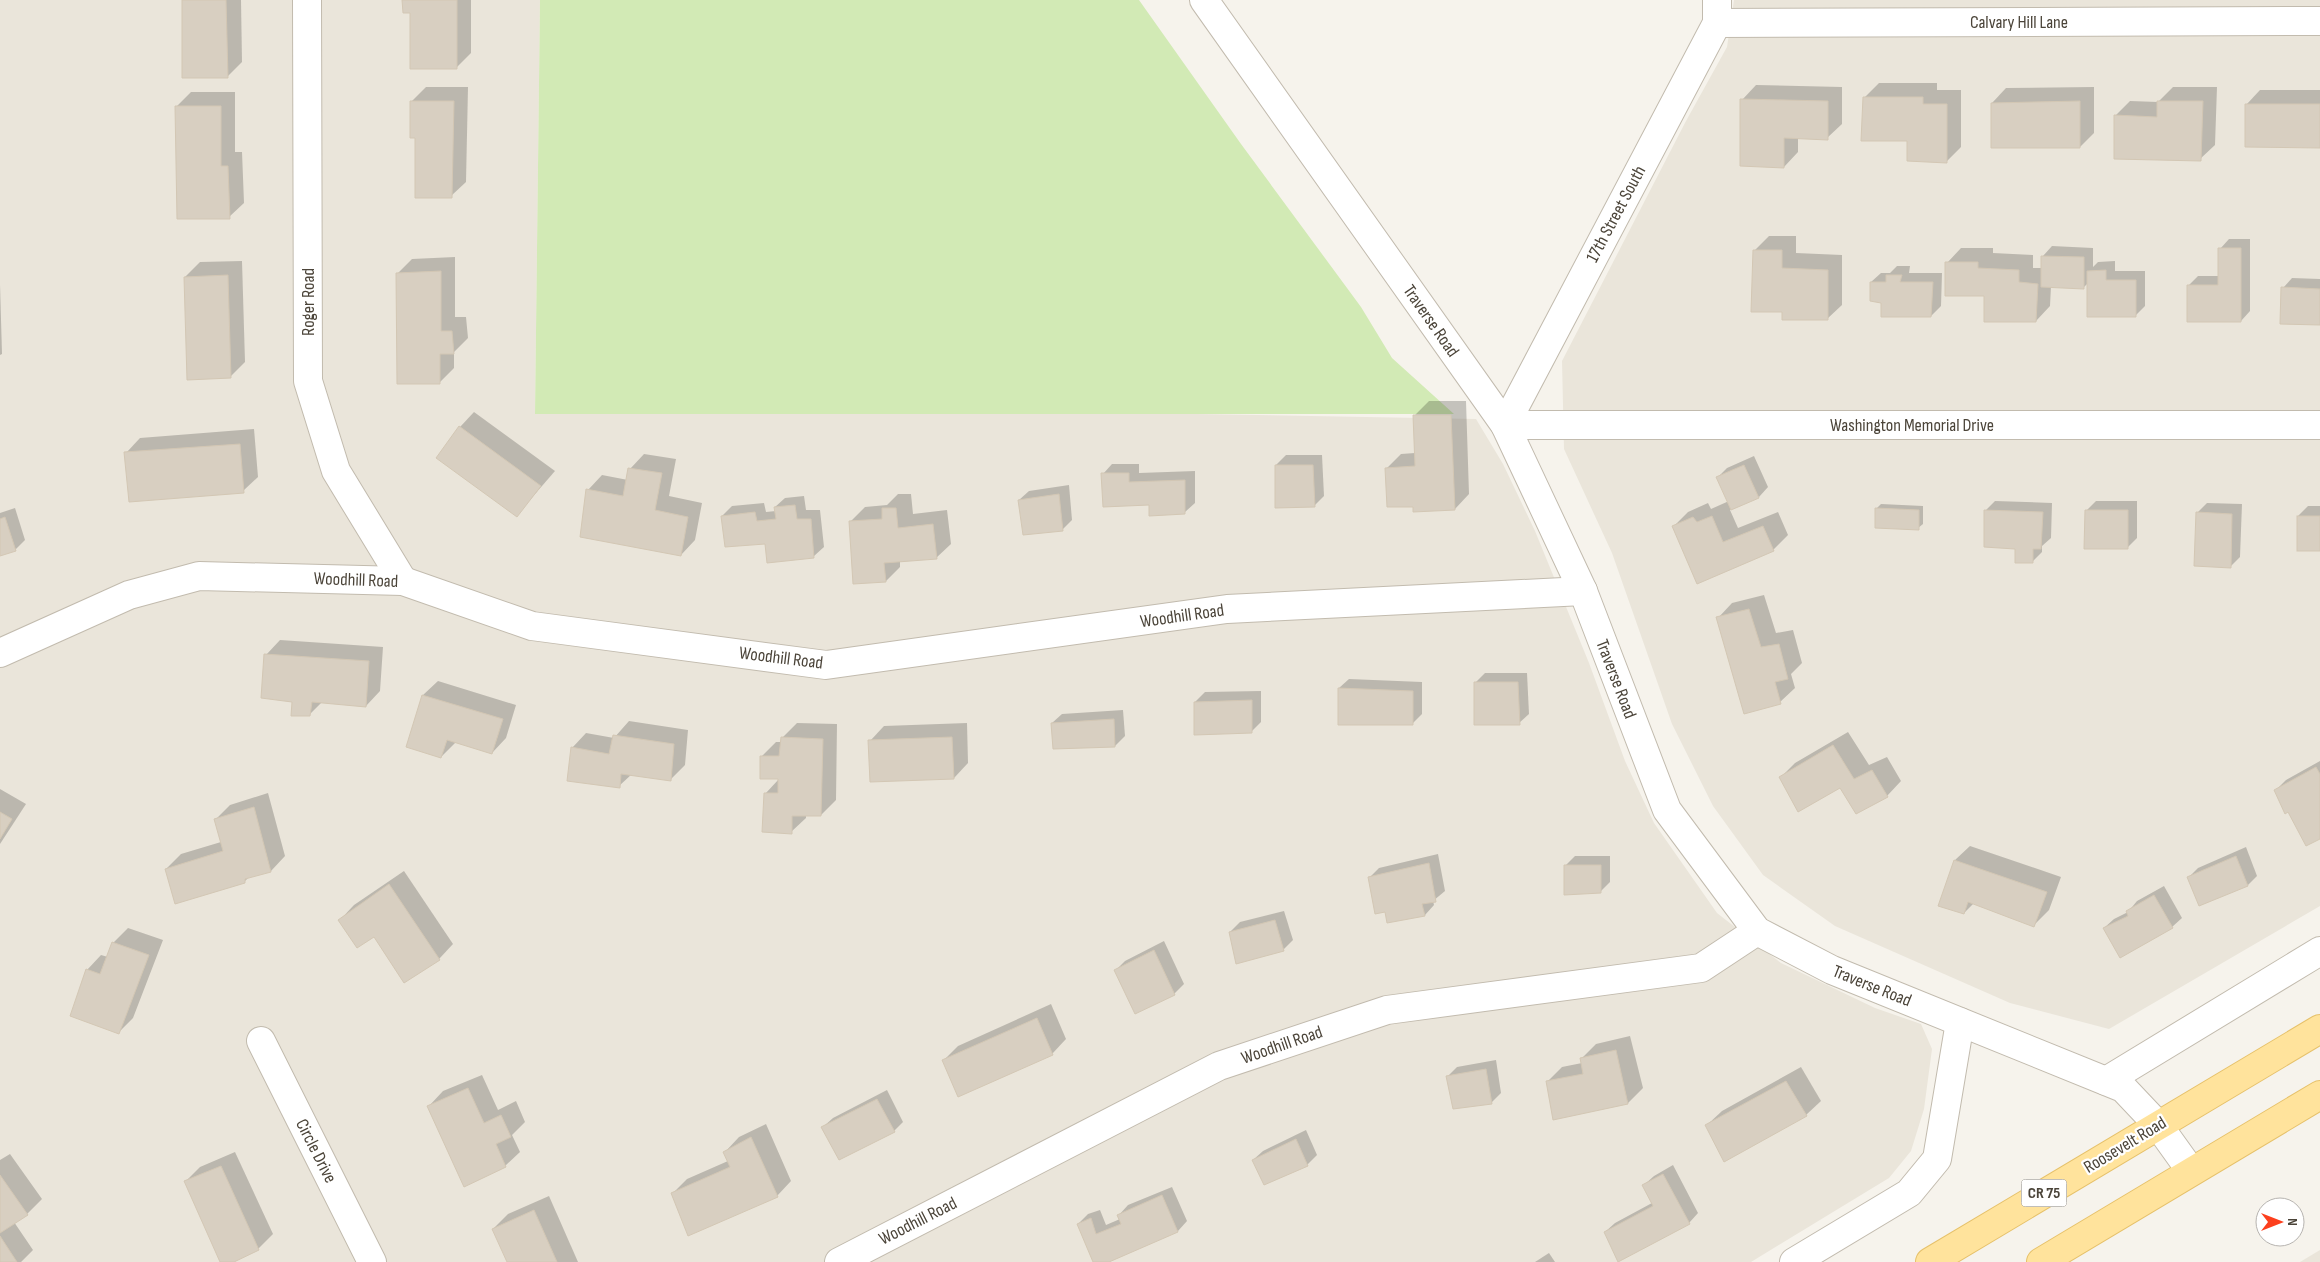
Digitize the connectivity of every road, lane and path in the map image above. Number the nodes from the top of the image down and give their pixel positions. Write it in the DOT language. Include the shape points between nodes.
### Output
graph roads {
  1 [pos="307,0"];
  2 [pos="1204,0"];
  3 [pos="1717,12"];
  4 [pos="2320,21"];
  5 [pos="1505,425"];
  6 [pos="2320,425"];
  7 [pos="403,581"];
  8 [pos="1583,591"];
  9 [pos="0,653"];
  10 [pos="1757,931"];
  11 [pos="2320,952"];
  12 [pos="1960,1022"];
  13 [pos="2320,1029"];
  14 [pos="261,1041"];
  15 [pos="2106,1082"];
  16 [pos="2320,1095"];
  17 [pos="2158,1125"];
  18 [pos="2191,1171"];
  19 [pos="372,1262"];
  20 [pos="839,1262"];
  21 [pos="1794,1262"];
  22 [pos="1930,1262"];
  23 [pos="2041,1262"];
  1 -- 7 [label="street, Roger Road" via="308,381 336,471"];
  2 -- 5 [label="street, Traverse Road"];
  3 -- 4 [label="street, Calvary Hill Lane"];
  3 -- 5 [label="street, 17th Street South"];
  5 -- 6 [label="street, Washington Memorial Drive"];
  5 -- 8 [label="street, Traverse Road"];
  7 -- 8 [label="street, Woodhill Road" via="532,626 826,665 1227,609"];
  7 -- 9 [label="street, Woodhill Road" via="199,576 129,595"];
  8 -- 10 [label="street, Traverse Road" via="1667,810"];
  10 -- 12 [label="street, Traverse Road" via="1832,970"];
  10 -- 20 [label="street, Woodhill Road" via="1701,968 1387,1010 1219,1066"];
  11 -- 15 [label="street"];
  12 -- 15 [label="street, Traverse Road"];
  12 -- 21 [label="street" via="1936,1159 1908,1193"];
  13 -- 17 [label="main road, Roosevelt Road / CR 75"];
  14 -- 19 [label="street, Circle Drive"];
  15 -- 17 [label="street, Traverse Road" via="2123,1088"];
  16 -- 18 [label="main road"];
  17 -- 18 [label="street, Traverse Road"];
  17 -- 22 [label="main road, Roosevelt Road / CR 75"];
  18 -- 23 [label="main road"];
}
